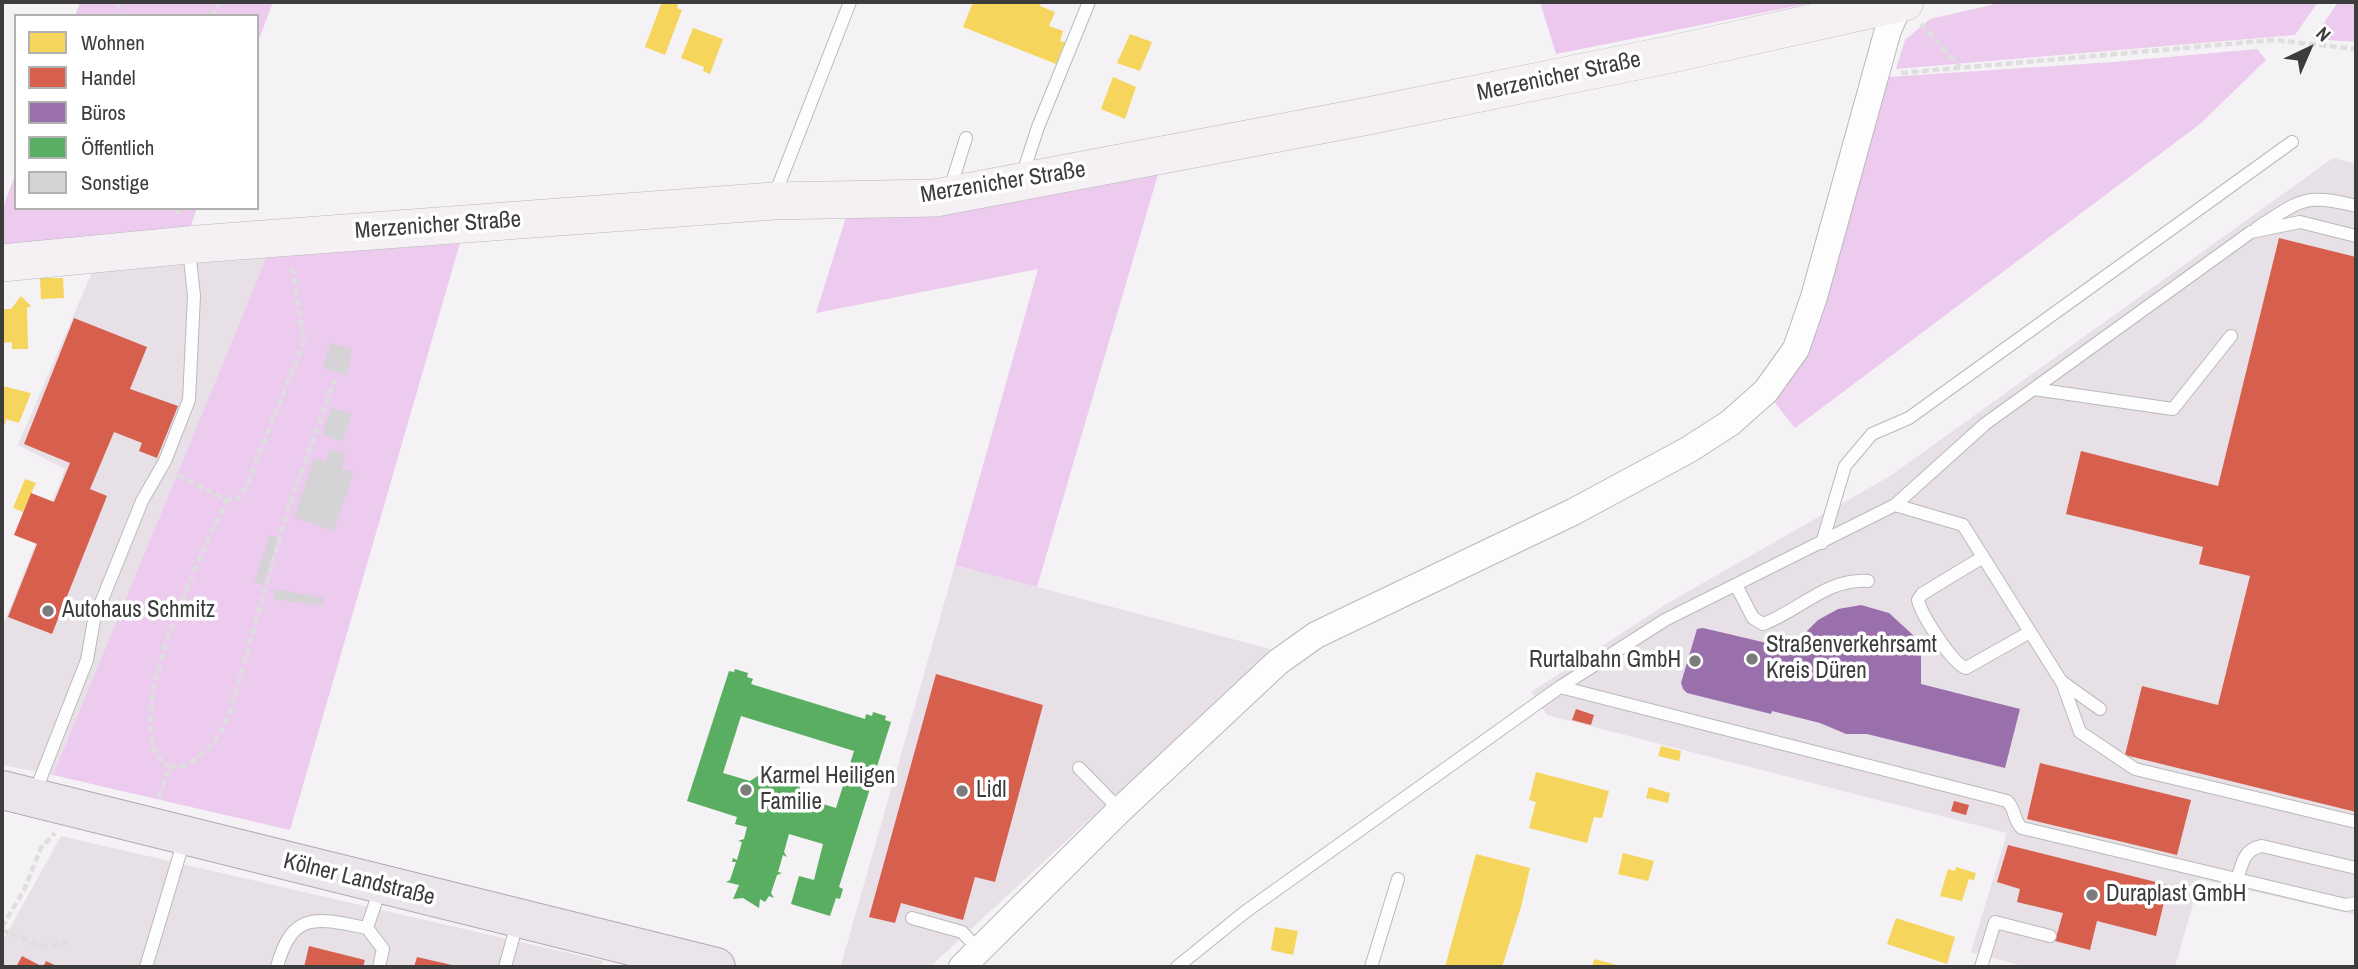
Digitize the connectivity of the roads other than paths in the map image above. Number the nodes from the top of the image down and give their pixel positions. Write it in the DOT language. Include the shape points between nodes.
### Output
graph roads {
  1 [pos="850,2"];
  2 [pos="1089,2"];
  3 [pos="1902,2"];
  4 [pos="966,138"];
  5 [pos="2292,142"];
  6 [pos="1020,183"];
  7 [pos="948,195"];
  8 [pos="773,201"];
  9 [pos="2356,206"];
  10 [pos="2251,232"];
  11 [pos="2356,236"];
  12 [pos="188,246"];
  13 [pos="2,263"];
  14 [pos="2231,336"];
  15 [pos="2034,389"];
  16 [pos="1895,505"];
  17 [pos="1822,543"];
  18 [pos="1983,557"];
  19 [pos="1868,581"];
  20 [pos="1736,585"];
  21 [pos="2031,632"];
  22 [pos="2061,681"];
  23 [pos="1560,687"];
  24 [pos="2100,709"];
  25 [pos="1079,768"];
  26 [pos="34,798"];
  27 [pos="1120,810"];
  28 [pos="2356,822"];
  29 [pos="185,836"];
  30 [pos="2356,867"];
  31 [pos="1398,879"];
  32 [pos="2237,880"];
  33 [pos="381,886"];
  34 [pos="2356,904"];
  35 [pos="912,919"];
  36 [pos="518,920"];
  37 [pos="367,928"];
  38 [pos="2050,936"];
  39 [pos="616,956"];
  40 [pos="971,958"];
  41 [pos="146,967"];
  42 [pos="277,967"];
  43 [pos="379,967"];
  44 [pos="506,967"];
  45 [pos="716,967"];
  46 [pos="1177,967"];
  47 [pos="1371,967"];
  48 [pos="1981,967"];
  1 -- 8 [label="lane"];
  2 -- 6 [label="lane"];
  3 -- 6 [label="street, Merzenicher Straße" via="1471,96"];
  3 -- 27 [label="street" via="1888,30 1796,349 1766,391 1730,423 1688,450 1573,512 1316,635 1278,662"];
  4 -- 7 [label="lane"];
  5 -- 17 [label="lane" via="1909,418 1872,434 1845,466"];
  6 -- 7 [label="street, Merzenicher Straße"];
  7 -- 8 [label="street, Merzenicher Straße"];
  8 -- 12 [label="street, Merzenicher Straße"];
  9 -- 10 [label="lane" via="2303,198"];
  10 -- 11 [label="lane" via="2300,222"];
  10 -- 15 [label="lane"];
  12 -- 13 [label="street, Merzenicher Straße"];
  12 -- 26 [label="lane" via="194,296 189,400 94,620 87,660"];
  14 -- 15 [label="lane" via="2173,409"];
  15 -- 16 [label="lane" via="1984,424"];
  16 -- 17 [label="lane"];
  16 -- 18 [label="lane" via="1963,525"];
  17 -- 20 [label="lane"];
  18 -- 21 [label="lane"];
  18 -- 21 [label="lane" via="1922,593 1918,600 1951,656 1966,668"];
  19 -- 20 [label="lane" via="1833,587 1763,624 1754,618"];
  20 -- 23 [label="lane" via="1665,620"];
  21 -- 22 [label="lane"];
  22 -- 24 [label="lane"];
  22 -- 28 [label="lane" via="2080,732 2135,769"];
  23 -- 32 [label="lane" via="1997,798 2012,806 2022,828"];
  23 -- 46 [label="lane" via="1245,912"];
  25 -- 27 [label="lane"];
  26 -- 29 [label="main road, Kölner Landstraße"];
  27 -- 40 [label="street"];
  29 -- 33 [label="main road, Kölner Landstraße"];
  29 -- 41 [label="lane"];
  30 -- 32 [label="lane" via="2262,846 2244,856"];
  31 -- 47 [label="lane"];
  32 -- 34 [label="lane"];
  33 -- 36 [label="main road, Kölner Landstraße"];
  33 -- 37 [label="lane"];
  35 -- 40 [label="lane" via="962,932"];
  36 -- 39 [label="main road, Kölner Landstraße"];
  36 -- 44 [label="lane"];
  37 -- 42 [label="lane" via="316,920 299,925 282,946"];
  37 -- 43 [label="lane" via="383,948"];
  38 -- 48 [label="lane" via="1995,922"];
  39 -- 45 [label="main road, Kölner Landstraße"];
}
